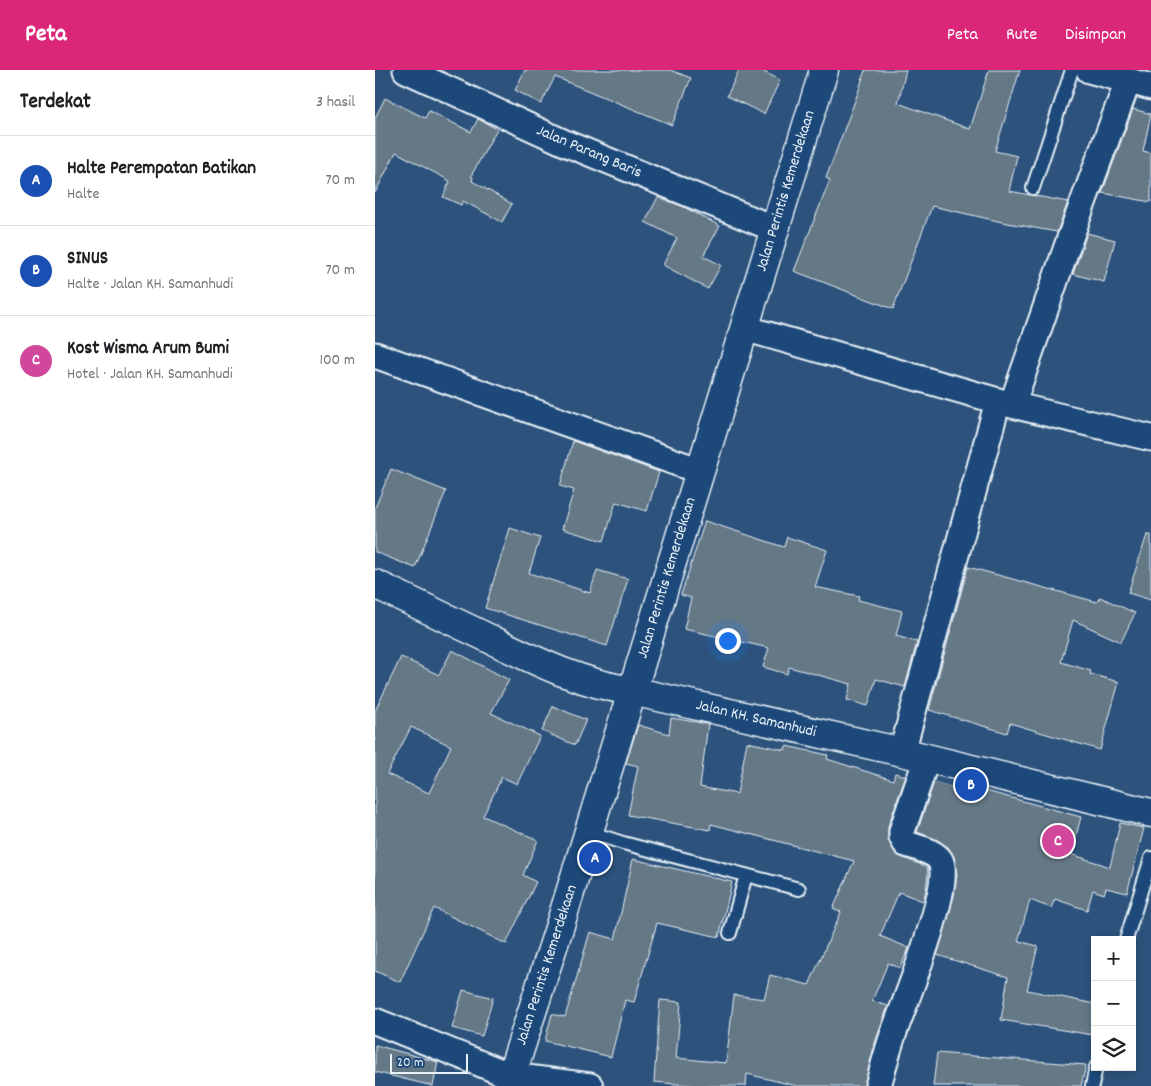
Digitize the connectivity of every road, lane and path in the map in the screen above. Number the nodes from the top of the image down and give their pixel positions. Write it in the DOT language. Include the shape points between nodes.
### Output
graph roads {
  1 [pos="406,70"];
  2 [pos="824,70"];
  3 [pos="1072,70"];
  4 [pos="1089,70"];
  5 [pos="1140,84"];
  6 [pos="1033,188"];
  7 [pos="775,229"];
  8 [pos="744,328"];
  9 [pos="375,355"];
  10 [pos="1005,403"];
  11 [pos="1151,438"];
  12 [pos="700,471"];
  13 [pos="375,584"];
  14 [pos="632,691"];
  15 [pos="914,755"];
  16 [pos="1151,813"];
  17 [pos="589,832"];
  18 [pos="1151,858"];
  19 [pos="746,875"];
  20 [pos="799,889"];
  21 [pos="730,933"];
  22 [pos="1128,936"];
  23 [pos="375,1021"];
  24 [pos="1095,1071"];
  25 [pos="510,1081"];
  26 [pos="590,1086"];
  27 [pos="878,1086"];
  28 [pos="1092,1086"];
  1 -- 7 [label="street, Jalan Parang Baris" via="565,143"];
  2 -- 7 [label="street, Jalan Perintis Kemerdekaan"];
  3 -- 6 [label="lane"];
  4 -- 5 [label="street"];
  5 -- 10 [label="street" via="1070,238"];
  7 -- 8 [label="street, Jalan Perintis Kemerdekaan"];
  8 -- 10 [label="street"];
  8 -- 12 [label="street, Jalan Perintis Kemerdekaan"];
  9 -- 12 [label="street"];
  10 -- 11 [label="street"];
  10 -- 15 [label="street"];
  12 -- 14 [label="street, Jalan Perintis Kemerdekaan"];
  13 -- 14 [label="street, Jalan KH. Samanhudi" via="578,679"];
  14 -- 15 [label="street, Jalan KH. Samanhudi"];
  14 -- 17 [label="street, Jalan Perintis Kemerdekaan"];
  15 -- 16 [label="street, Jalan KH. Samanhudi"];
  15 -- 27 [label="street" via="902,837 906,844 934,854 943,869 938,906"];
  17 -- 19 [label="lane"];
  17 -- 25 [label="street, Jalan Perintis Kemerdekaan"];
  18 -- 22 [label="lane"];
  19 -- 20 [label="lane"];
  19 -- 21 [label="lane"];
  23 -- 25 [label="street"];
  24 -- 28 [label="lane"];
  25 -- 26 [label="street"];
}
